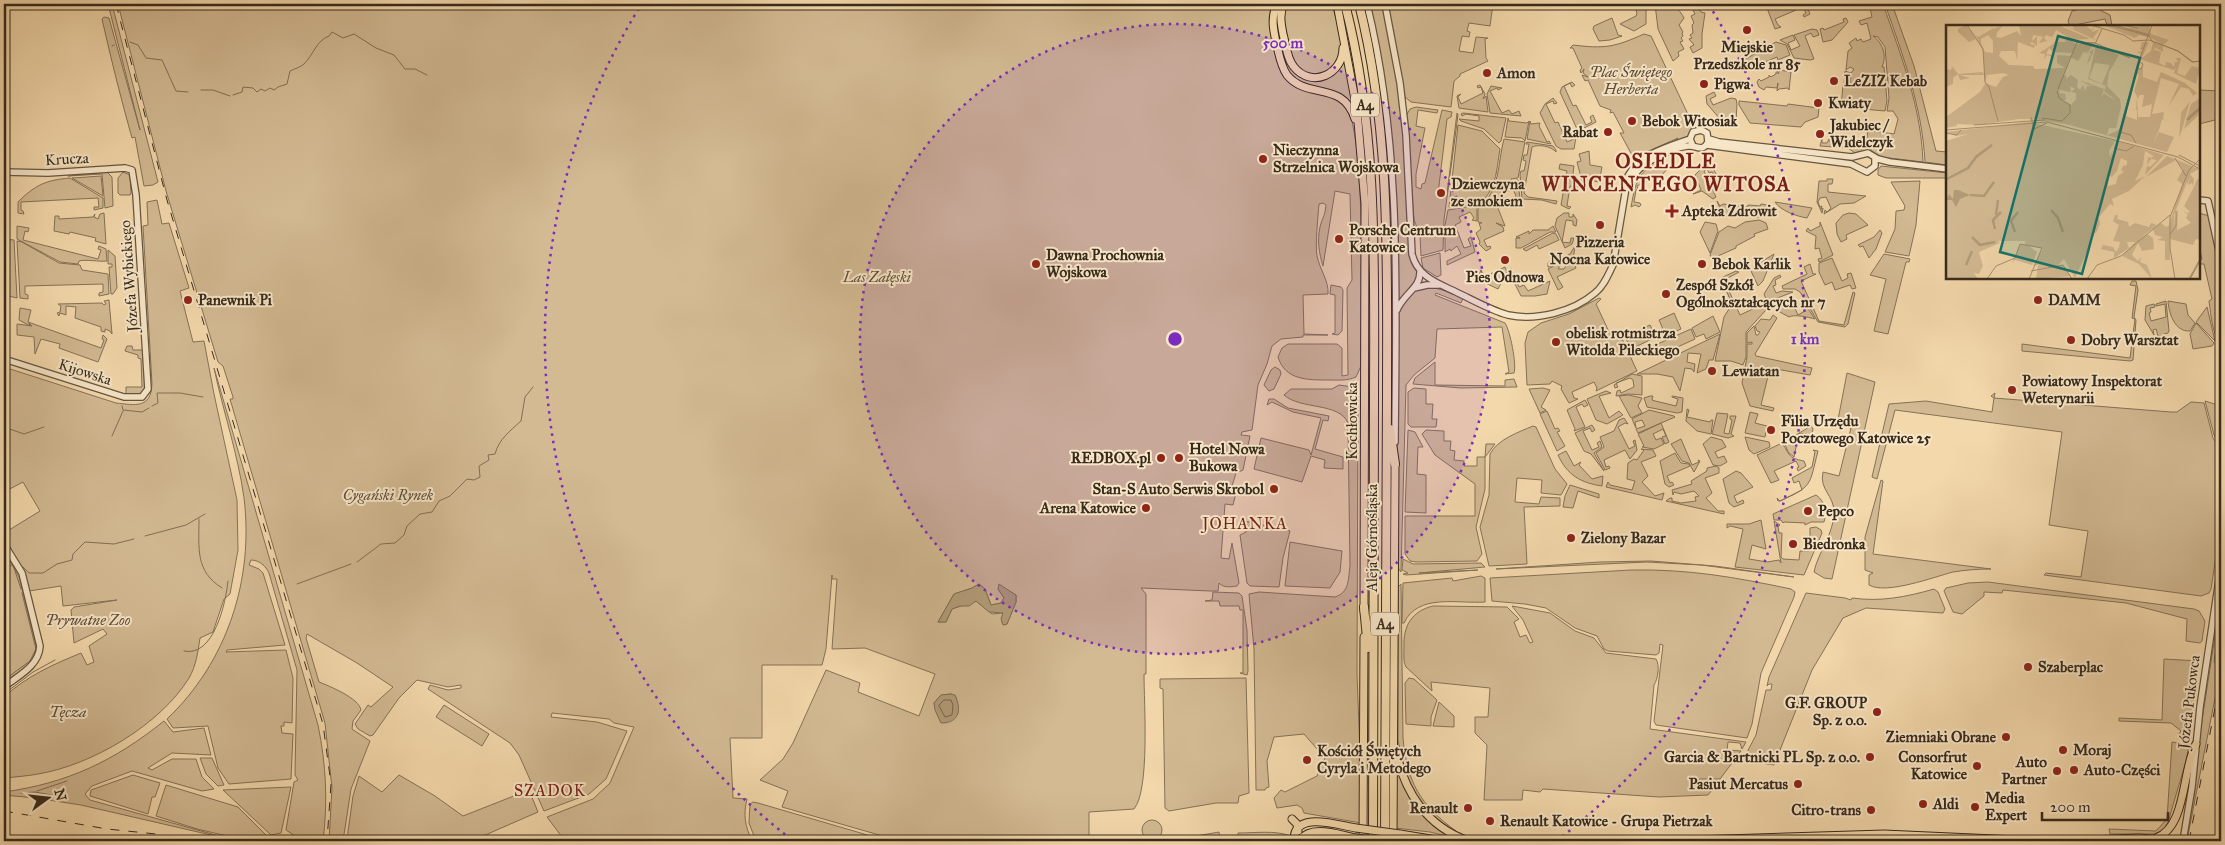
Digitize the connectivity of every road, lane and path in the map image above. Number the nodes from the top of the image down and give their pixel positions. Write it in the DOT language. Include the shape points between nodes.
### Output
graph roads {
  1 [pos="1277,4"];
  2 [pos="1284,4"];
  3 [pos="1337,4"];
  4 [pos="1345,4"];
  5 [pos="1359,4"];
  6 [pos="1367,4"];
  7 [pos="1385,4"];
  8 [pos="1342,28"];
  9 [pos="1360,139"];
  10 [pos="1690,139"];
  11 [pos="1708,142"];
  12 [pos="1693,146"];
  13 [pos="1859,156"];
  14 [pos="1875,158"];
  15 [pos="1890,162"];
  16 [pos="1876,165"];
  17 [pos="1858,166"];
  18 [pos="132,170"];
  19 [pos="1946,170"];
  20 [pos="4,172"];
  21 [pos="1626,195"];
  22 [pos="2200,200"];
  23 [pos="2221,260"];
  24 [pos="1420,271"];
  25 [pos="1442,286"];
  26 [pos="1414,288"];
  27 [pos="1395,314"];
  28 [pos="4,359"];
  29 [pos="148,381"];
  30 [pos="1386,406"];
  31 [pos="1394,464"];
  32 [pos="4,544"];
  33 [pos="2221,566"];
  34 [pos="1364,607"];
  35 [pos="1372,680"];
  36 [pos="4,687"];
  37 [pos="1393,729"];
  38 [pos="2196,744"];
  39 [pos="1292,818"];
  40 [pos="1288,827"];
  41 [pos="1297,837"];
  42 [pos="2154,838"];
  43 [pos="2184,838"];
  44 [pos="1360,839"];
  45 [pos="1372,841"];
  46 [pos="1384,841"];
  47 [pos="1393,841"];
  48 [pos="1443,841"];
  49 [pos="1469,841"];
  50 [pos="1661,841"];
  51 [pos="1836,841"];
  52 [pos="1932,841"];
  53 [pos="2037,841"];
  54 [pos="2064,841"];
  55 [pos="2105,841"];
  56 [pos="2175,841"];
  1 -- 9 [label="main road" via="1273,17 1274,31 1286,73 1297,83 1332,93 1344,100 1352,112"];
  2 -- 8 [label="main road" via="1280,14 1288,54 1294,67 1304,75 1320,77 1338,67 1343,57"];
  3 -- 8 [label="main road, Kochłowicka"];
  4 -- 35 [label="highway, Aleja Górnośląska / A4" via="1361,80 1373,189"];
  5 -- 30 [label="highway, Aleja Górnośląska / A4" via="1380,121 1385,188"];
  6 -- 27 [label="street" via="1380,65 1390,141"];
  7 -- 24 [label="street" via="1406,135 1412,254"];
  8 -- 9 [label="main road, Kochłowicka"];
  9 -- 34 [label="main road, Kochłowicka" via="1366,260"];
  10 -- 11 [label="street" via="1693,132 1701,130 1707,133"];
  10 -- 12 [label="street"];
  10 -- 21 [label="street" via="1656,152 1634,166 1628,176"];
  11 -- 12 [label="street" via="1702,149"];
  11 -- 13 [label="street"];
  11 -- 17 [label="street"];
  12 -- 21 [label="street" via="1682,147 1646,164 1635,174"];
  13 -- 14 [label="street" via="1868,153"];
  13 -- 17 [label="street"];
  14 -- 15 [label="street"];
  14 -- 16 [label="street"];
  15 -- 16 [label="street"];
  15 -- 19 [label="street"];
  16 -- 17 [label="street" via="1867,172"];
  18 -- 20 [label="street, Krucza"];
  18 -- 29 [label="street, Józefa Wybickiego"];
  21 -- 25 [label="street" via="1613,265 1601,286 1586,299 1553,313 1526,317 1502,313"];
  22 -- 23 [label="street" via="2208,201"];
  24 -- 25 [label="street"];
  24 -- 26 [label="street"];
  25 -- 26 [label="street"];
  26 -- 27 [label="street" via="1403,298"];
  27 -- 31 [label="street"];
  28 -- 29 [label="street, Kijowska" via="124,397 144,396"];
  30 -- 31 [label="highway"];
  30 -- 46 [label="highway, Aleja Górnośląska / A4"];
  31 -- 37 [label="main road"];
  32 -- 36 [label="street" via="22,574 40,649 34,664"];
  33 -- 38 [label="street, Józefa Pukowca"];
  34 -- 35 [label="highway"];
  34 -- 44 [label="main road, Kochłowicka"];
  35 -- 45 [label="highway, Aleja Górnośląska / A4"];
  37 -- 47 [label="main road"];
  37 -- 49 [label="main road" via="1407,788 1437,824"];
  38 -- 42 [label="main road" via="2172,826 2165,834"];
  38 -- 43 [label="street, Józefa Pukowca"];
  39 -- 41 [label="main road"];
  40 -- 41 [label="main road"];
  41 -- 44 [label="main road" via="1314,831"];
  41 -- 48 [label="main road, bridge" via="1311,821"];
  42 -- 55 [label="main road"];
  42 -- 56 [label="main road"];
  44 -- 46 [label="main road, bridge"];
  50 -- 53 [label="main road" via="1884,834"];
  51 -- 52 [label="main road"];
  54 -- 55 [label="main road"];
}
